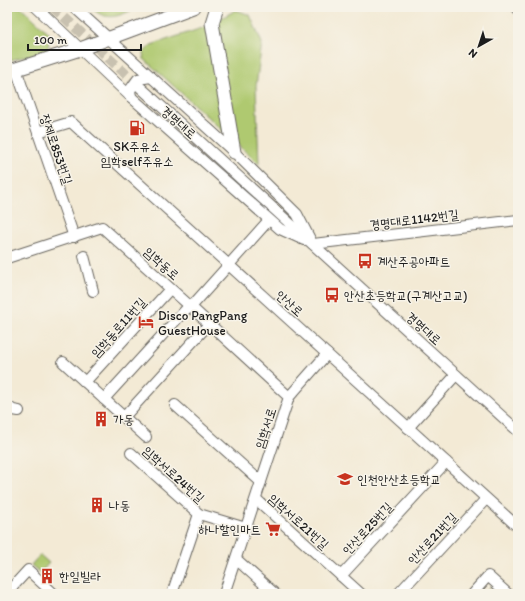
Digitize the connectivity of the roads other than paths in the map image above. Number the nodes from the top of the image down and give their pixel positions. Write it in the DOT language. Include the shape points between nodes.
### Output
graph roads {
  1 [pos="36,7"];
  2 [pos="74,7"];
  3 [pos="192,7"];
  4 [pos="217,7"];
  5 [pos="108,38"];
  6 [pos="80,49"];
  7 [pos="11,70"];
  8 [pos="151,78"];
  9 [pos="140,87"];
  10 [pos="132,97"];
  11 [pos="38,132"];
  12 [pos="234,152"];
  13 [pos="269,220"];
  14 [pos="518,220"];
  15 [pos="74,236"];
  16 [pos="313,244"];
  17 [pos="84,256"];
  18 [pos="7,258"];
  19 [pos="229,265"];
  20 [pos="170,289"];
  21 [pos="93,291"];
  22 [pos="190,307"];
  23 [pos="210,324"];
  24 [pos="328,354"];
  25 [pos="63,362"];
  26 [pos="456,375"];
  27 [pos="85,382"];
  28 [pos="289,397"];
  29 [pos="104,399"];
  30 [pos="7,405"];
  31 [pos="175,405"];
  32 [pos="19,411"];
  33 [pos="124,417"];
  34 [pos="408,428"];
  35 [pos="518,431"];
  36 [pos="146,437"];
  37 [pos="131,453"];
  38 [pos="446,462"];
  39 [pos="261,482"];
  40 [pos="256,499"];
  41 [pos="486,499"];
  42 [pos="198,514"];
  43 [pos="518,527"];
  44 [pos="246,528"];
  45 [pos="236,559"];
  46 [pos="341,576"];
  47 [pos="8,591"];
  48 [pos="54,594"];
  49 [pos="172,594"];
  50 [pos="224,594"];
  51 [pos="275,594"];
  52 [pos="361,594"];
  53 [pos="398,594"];
  54 [pos="472,594"];
  55 [pos="508,594"];
  1 -- 6 [label="street, 경명대로"];
  2 -- 5 [label="street, 경명대로"];
  3 -- 5 [label="main road"];
  4 -- 12 [label="main road" via="212,23"];
  5 -- 6 [label="main road"];
  5 -- 8 [label="street, 경명대로"];
  6 -- 7 [label="main road"];
  6 -- 10 [label="street, 경명대로"];
  7 -- 11 [label="street, 장제로853번길"];
  8 -- 10 [label="street" via="138,79 130,90"];
  8 -- 12 [label="street, 경명대로"];
  9 -- 16 [label="street, 경명대로"];
  10 -- 13 [label="street, 경명대로"];
  11 -- 15 [label="street, 장제로853번길"];
  11 -- 19 [label="street, 안산로" via="71,122"];
  12 -- 16 [label="street, 경명대로" via="297,214"];
  13 -- 16 [label="street, 경명대로" via="280,229"];
  13 -- 19 [label="street"];
  14 -- 16 [label="street, 경명대로1142번길"];
  15 -- 18 [label="street, 임학동로"];
  15 -- 20 [label="street, 임학동로" via="102,227"];
  16 -- 26 [label="street, 경명대로"];
  17 -- 21 [label="street"];
  19 -- 22 [label="street"];
  19 -- 24 [label="street, 안산로"];
  20 -- 22 [label="street, 임학동로"];
  20 -- 27 [label="street, 임학동로11번길"];
  22 -- 23 [label="street, 임학서로"];
  22 -- 29 [label="street"];
  23 -- 28 [label="street, 임학서로"];
  23 -- 33 [label="street"];
  24 -- 28 [label="street"];
  24 -- 34 [label="street, 안산로"];
  25 -- 27 [label="street"];
  26 -- 34 [label="street"];
  26 -- 35 [label="street, 경명대로"];
  27 -- 29 [label="street"];
  28 -- 39 [label="street, 임학서로"];
  29 -- 33 [label="street"];
  30 -- 32 [label="street"];
  31 -- 39 [label="street"];
  33 -- 36 [label="street"];
  34 -- 38 [label="street, 안산로"];
  37 -- 42 [label="street, 임학서로24번길"];
  38 -- 41 [label="street, 안산로"];
  38 -- 46 [label="street, 안산로25번길"];
  39 -- 40 [label="street, 임학서로"];
  40 -- 44 [label="street, 임학서로"];
  40 -- 46 [label="street, 임학서로21번길"];
  41 -- 43 [label="street, 안산로"];
  41 -- 53 [label="street, 안산로21번길"];
  42 -- 44 [label="street, 임학서로24번길"];
  42 -- 49 [label="street, 임학서로24번길"];
  44 -- 45 [label="street, 임학서로"];
  45 -- 50 [label="street, 임학서로"];
  45 -- 51 [label="street"];
  46 -- 52 [label="street, 임학서로21번길"];
  47 -- 48 [label="street" via="28,570"];
  54 -- 55 [label="street" via="488,576"];
}
